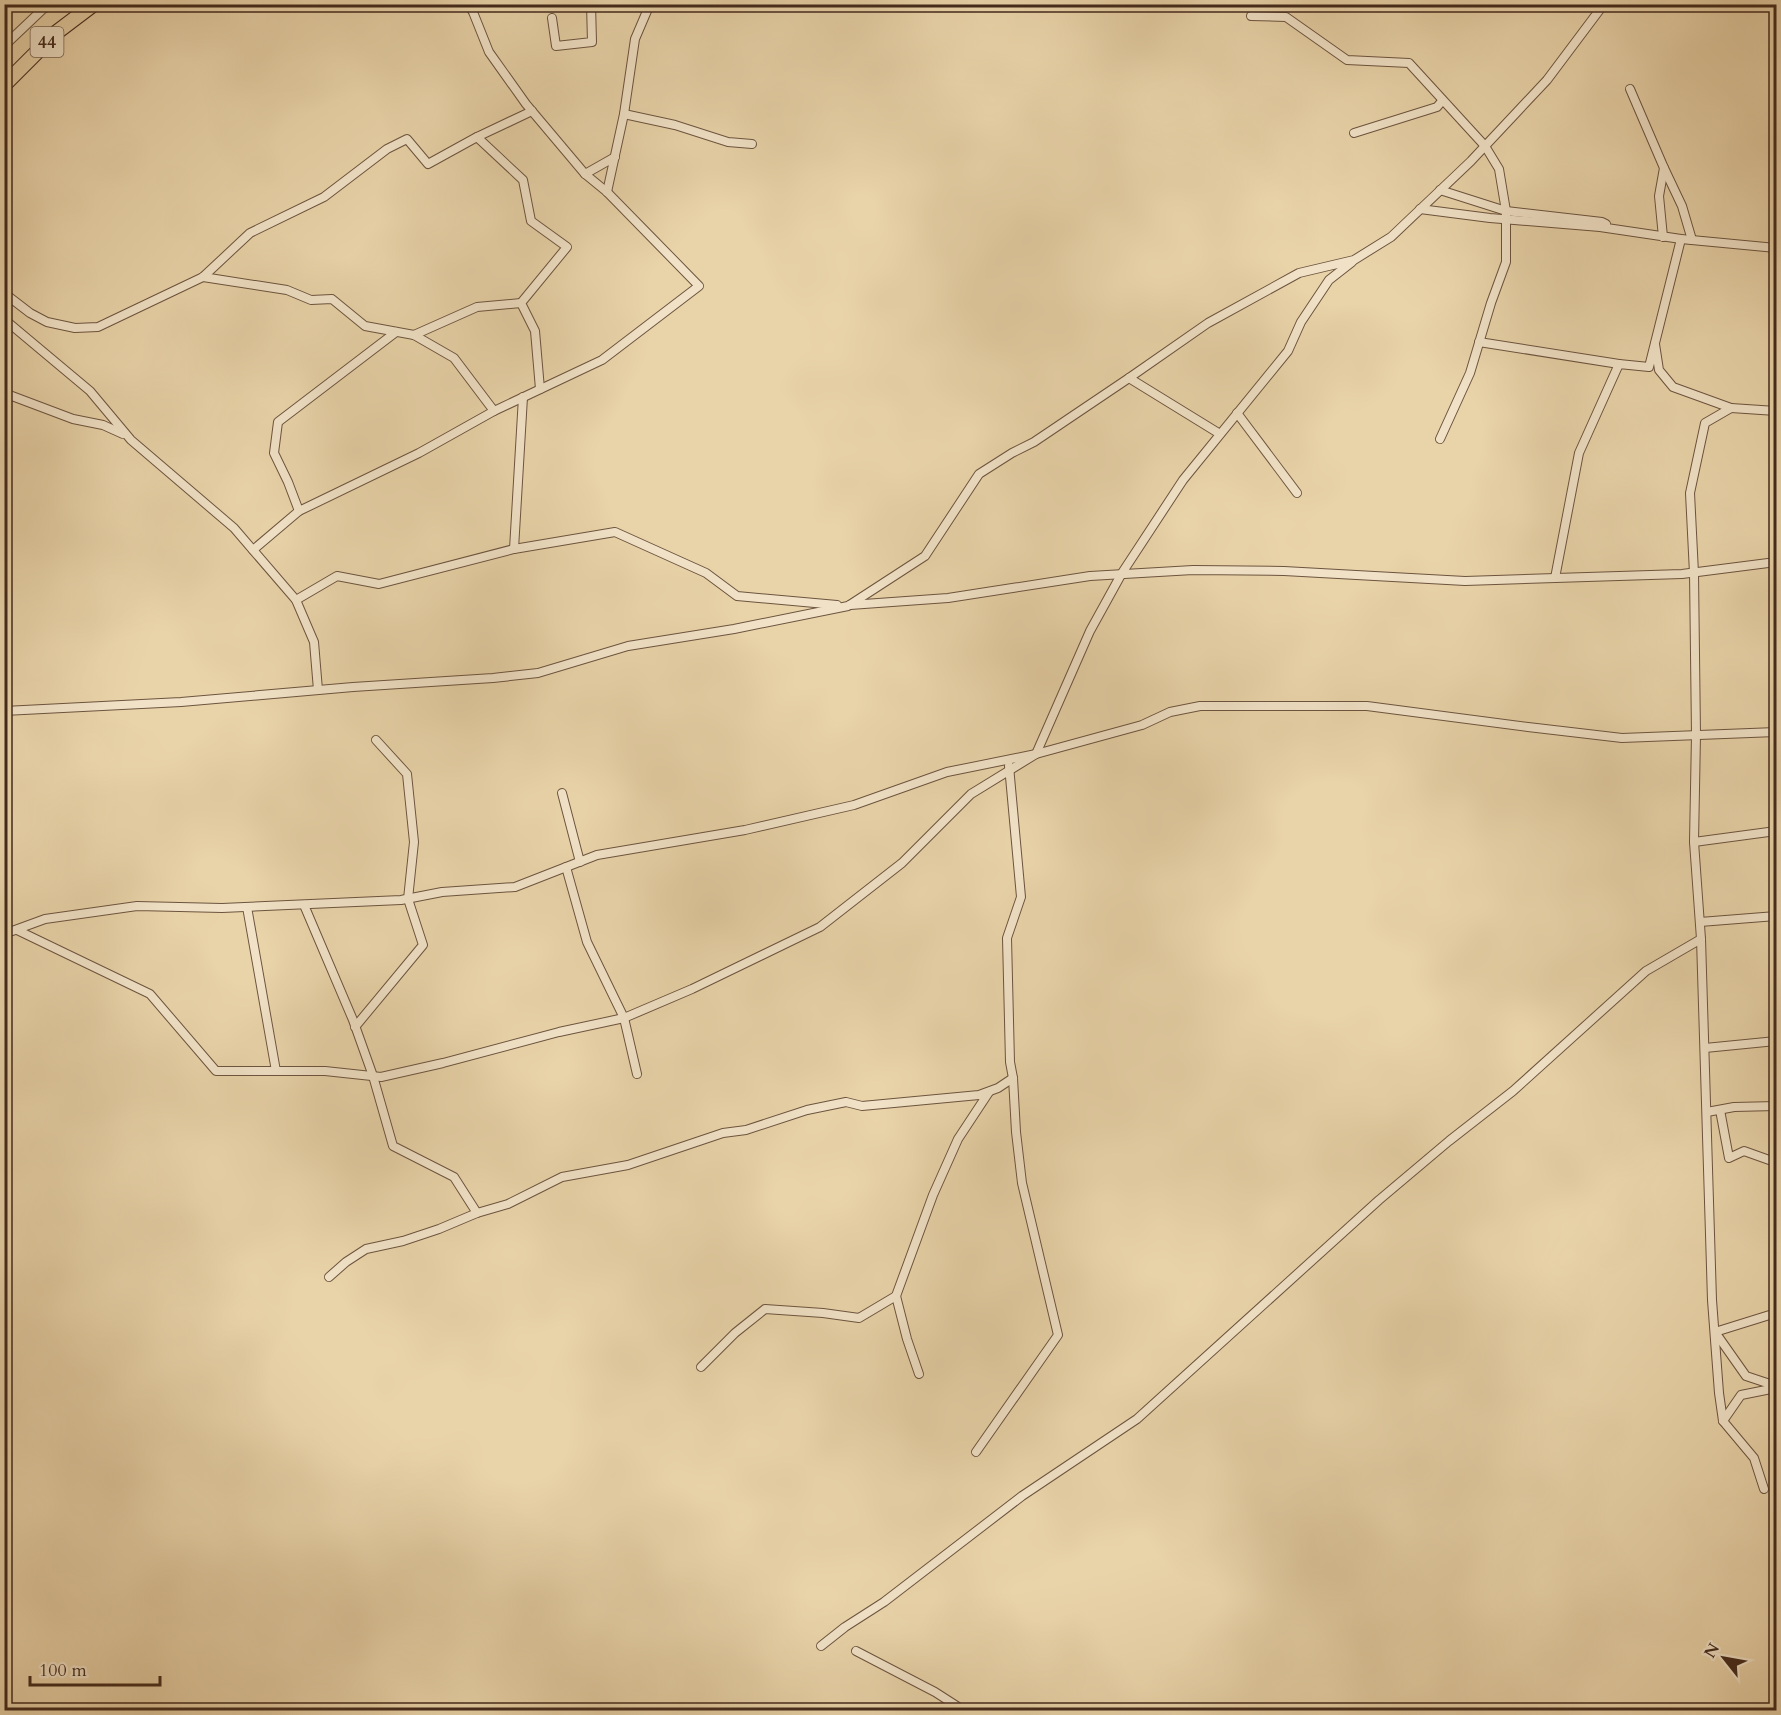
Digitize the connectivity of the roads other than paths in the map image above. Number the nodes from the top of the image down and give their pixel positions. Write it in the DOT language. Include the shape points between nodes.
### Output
graph roads {
  1 [pos="54,4"];
  2 [pos="94,4"];
  3 [pos="468,4"];
  4 [pos="591,4"];
  5 [pos="650,4"];
  6 [pos="1604,4"];
  7 [pos="1251,16"];
  8 [pos="552,18"];
  9 [pos="4,46"];
  10 [pos="4,86"];
  11 [pos="1630,88"];
  12 [pos="1442,101"];
  13 [pos="532,111"];
  14 [pos="624,114"];
  15 [pos="1354,133"];
  16 [pos="477,137"];
  17 [pos="752,144"];
  18 [pos="1485,146"];
  19 [pos="615,157"];
  20 [pos="1664,168"];
  21 [pos="585,174"];
  22 [pos="1440,190"];
  23 [pos="607,192"];
  24 [pos="1420,209"];
  25 [pos="1505,215"];
  26 [pos="1663,237"];
  27 [pos="1681,239"];
  28 [pos="1692,240"];
  29 [pos="1776,248"];
  30 [pos="1354,260"];
  31 [pos="203,277"];
  32 [pos="4,293"];
  33 [pos="520,303"];
  34 [pos="4,319"];
  35 [pos="396,332"];
  36 [pos="414,335"];
  37 [pos="1479,342"];
  38 [pos="1655,344"];
  39 [pos="1619,364"];
  40 [pos="1130,378"];
  41 [pos="540,389"];
  42 [pos="4,393"];
  43 [pos="523,397"];
  44 [pos="1731,408"];
  45 [pos="495,411"];
  46 [pos="1776,411"];
  47 [pos="1238,413"];
  48 [pos="1220,434"];
  49 [pos="1440,439"];
  50 [pos="131,440"];
  51 [pos="1297,493"];
  52 [pos="299,511"];
  53 [pos="514,549"];
  54 [pos="253,550"];
  55 [pos="1776,562"];
  56 [pos="1122,573"];
  57 [pos="1694,573"];
  58 [pos="1555,578"];
  59 [pos="296,600"];
  60 [pos="848,606"];
  61 [pos="318,690"];
  62 [pos="4,711"];
  63 [pos="1776,732"];
  64 [pos="1696,735"];
  65 [pos="376,740"];
  66 [pos="1036,754"];
  67 [pos="1008,759"];
  68 [pos="1009,770"];
  69 [pos="562,793"];
  70 [pos="1776,831"];
  71 [pos="1695,842"];
  72 [pos="580,862"];
  73 [pos="566,867"];
  74 [pos="408,899"];
  75 [pos="304,904"];
  76 [pos="247,907"];
  77 [pos="1776,916"];
  78 [pos="1700,922"];
  79 [pos="17,930"];
  80 [pos="4,934"];
  81 [pos="1701,939"];
  82 [pos="624,1018"];
  83 [pos="355,1028"];
  84 [pos="1776,1041"];
  85 [pos="1705,1048"];
  86 [pos="276,1071"];
  87 [pos="636,1074"];
  88 [pos="373,1076"];
  89 [pos="1013,1078"];
  90 [pos="989,1092"];
  91 [pos="1776,1106"];
  92 [pos="1720,1110"];
  93 [pos="1707,1112"];
  94 [pos="1776,1165"];
  95 [pos="477,1213"];
  96 [pos="329,1278"];
  97 [pos="896,1296"];
  98 [pos="1776,1313"];
  99 [pos="1716,1332"];
  100 [pos="701,1367"];
  101 [pos="919,1374"];
  102 [pos="1776,1387"];
  103 [pos="1723,1421"];
  104 [pos="976,1452"];
  105 [pos="1764,1489"];
  106 [pos="821,1646"];
  107 [pos="856,1651"];
  108 [pos="963,1710"];
  1 -- 9 [label="street, 44" via="43,9"];
  2 -- 10 [label="main road, 44" via="57,32"];
  3 -- 13 [label="street" via="489,52"];
  4 -- 8 [label="street" via="592,42 556,46"];
  5 -- 14 [label="street" via="635,39"];
  6 -- 18 [label="street" via="1547,80"];
  7 -- 12 [label="street" via="1286,17 1347,60 1409,63"];
  11 -- 20 [label="street"];
  12 -- 15 [label="street" via="1437,107"];
  12 -- 18 [label="street"];
  13 -- 16 [label="street"];
  13 -- 21 [label="street"];
  14 -- 17 [label="street" via="728,142"];
  14 -- 19 [label="street"];
  16 -- 31 [label="street" via="428,164 407,139 387,149 324,197 250,233"];
  16 -- 33 [label="street" via="523,180 531,221 567,247"];
  18 -- 22 [label="street"];
  18 -- 25 [label="street" via="1499,169"];
  19 -- 21 [label="street"];
  19 -- 23 [label="street"];
  20 -- 26 [label="street" via="1659,196"];
  20 -- 28 [label="street" via="1682,206"];
  21 -- 23 [label="street"];
  22 -- 24 [label="street"];
  22 -- 25 [label="street"];
  23 -- 41 [label="street" via="699,286 602,360"];
  24 -- 25 [label="street"];
  24 -- 30 [label="street" via="1391,237"];
  25 -- 26 [label="street"];
  25 -- 37 [label="street" via="1506,262"];
  26 -- 27 [label="street"];
  27 -- 28 [label="street"];
  27 -- 38 [label="street"];
  28 -- 29 [label="street"];
  30 -- 40 [label="street" via="1299,273 1208,323"];
  30 -- 47 [label="street" via="1329,280 1288,351"];
  31 -- 32 [label="street" via="98,327 75,328 47,322"];
  31 -- 35 [label="street" via="287,290 311,300 332,299 365,327"];
  33 -- 36 [label="street" via="477,307"];
  33 -- 41 [label="street" via="536,331"];
  34 -- 50 [label="street" via="90,391"];
  35 -- 36 [label="street"];
  35 -- 52 [label="street" via="278,422 274,453"];
  36 -- 45 [label="street" via="454,358"];
  37 -- 39 [label="street"];
  37 -- 49 [label="street" via="1470,373"];
  38 -- 39 [label="street" via="1649,367"];
  38 -- 44 [label="street" via="1659,370 1673,387"];
  39 -- 58 [label="street" via="1579,453"];
  40 -- 48 [label="street"];
  40 -- 60 [label="street" via="979,474 925,556"];
  41 -- 43 [label="street"];
  42 -- 50 [label="street" via="73,419 102,425"];
  43 -- 45 [label="street"];
  43 -- 53 [label="street"];
  44 -- 46 [label="street"];
  44 -- 57 [label="street" via="1705,423 1690,493"];
  45 -- 52 [label="street"];
  47 -- 48 [label="street"];
  47 -- 51 [label="street"];
  48 -- 56 [label="street" via="1183,480"];
  50 -- 54 [label="street" via="234,528"];
  52 -- 54 [label="street"];
  53 -- 59 [label="street" via="379,584 337,576"];
  53 -- 60 [label="street" via="615,532 706,573 737,596"];
  54 -- 59 [label="street"];
  55 -- 57 [label="street"];
  56 -- 58 [label="street" via="1284,571 1465,581"];
  56 -- 60 [label="street" via="948,598"];
  56 -- 66 [label="street" via="1090,631"];
  57 -- 58 [label="street"];
  57 -- 64 [label="street"];
  59 -- 61 [label="street" via="314,642"];
  60 -- 61 [label="street" via="628,646 538,673"];
  61 -- 62 [label="street"];
  63 -- 64 [label="street"];
  64 -- 66 [label="street" via="1622,738 1367,706 1200,706"];
  64 -- 71 [label="street"];
  65 -- 74 [label="street" via="406,774 414,842"];
  66 -- 67 [label="street"];
  66 -- 68 [label="street"];
  67 -- 68 [label="street"];
  67 -- 72 [label="street" via="947,772 854,805 745,830 597,855"];
  68 -- 82 [label="street" via="971,794 902,863 820,927"];
  68 -- 89 [label="street" via="1021,897 1007,938"];
  69 -- 72 [label="street"];
  70 -- 71 [label="street"];
  71 -- 78 [label="street"];
  72 -- 73 [label="street"];
  73 -- 74 [label="street" via="514,886"];
  73 -- 82 [label="street" via="587,942"];
  74 -- 75 [label="street"];
  74 -- 83 [label="street" via="423,945"];
  75 -- 76 [label="street"];
  75 -- 83 [label="street"];
  76 -- 79 [label="street" via="137,906 45,919"];
  76 -- 86 [label="street"];
  77 -- 78 [label="street"];
  78 -- 81 [label="street"];
  79 -- 80 [label="street"];
  79 -- 86 [label="street" via="150,994 216,1071"];
  81 -- 85 [label="street"];
  81 -- 106 [label="street" via="1646,971 1513,1091 1379,1200 1137,1419 1022,1496"];
  82 -- 87 [label="street"];
  82 -- 88 [label="street"];
  83 -- 88 [label="street"];
  84 -- 85 [label="street"];
  85 -- 93 [label="street"];
  86 -- 88 [label="street"];
  88 -- 95 [label="street" via="393,1146 454,1177"];
  89 -- 90 [label="street"];
  89 -- 104 [label="street" via="1022,1183 1058,1335"];
  90 -- 95 [label="street" via="862,1106 846,1102 807,1110 628,1165 562,1177 508,1204"];
  90 -- 97 [label="street" via="958,1139"];
  91 -- 92 [label="street"];
  92 -- 93 [label="street"];
  92 -- 94 [label="street" via="1729,1158 1744,1151"];
  93 -- 99 [label="street"];
  95 -- 96 [label="street" via="403,1241 366,1249"];
  97 -- 100 [label="street" via="859,1318 765,1309"];
  97 -- 101 [label="street"];
  98 -- 99 [label="street"];
  99 -- 102 [label="street" via="1746,1376"];
  99 -- 103 [label="street"];
  102 -- 103 [label="street" via="1741,1395"];
  103 -- 105 [label="street" via="1754,1458"];
  107 -- 108 [label="street"];
}
